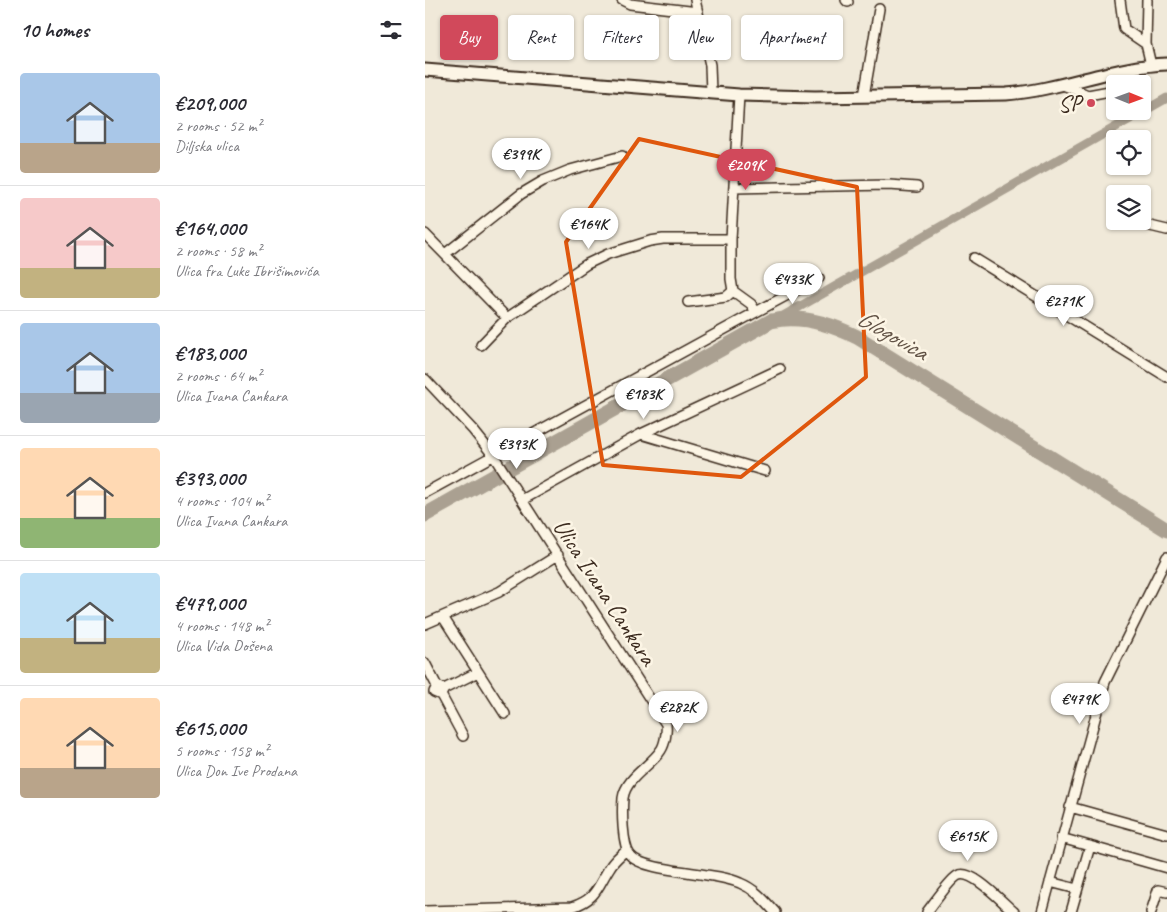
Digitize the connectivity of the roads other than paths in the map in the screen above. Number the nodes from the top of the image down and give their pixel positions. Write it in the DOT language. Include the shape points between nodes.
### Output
graph roads {
  1 [pos="622,0"];
  2 [pos="695,0"];
  3 [pos="1120,0"];
  4 [pos="1146,1"];
  5 [pos="879,9"];
  6 [pos="698,12"];
  7 [pos="1146,44"];
  8 [pos="1167,64"];
  9 [pos="1151,65"];
  10 [pos="1133,68"];
  11 [pos="425,70"];
  12 [pos="1129,75"];
  13 [pos="1063,85"];
  14 [pos="711,92"];
  15 [pos="1106,92"];
  16 [pos="739,95"];
  17 [pos="864,96"];
  18 [pos="622,156"];
  19 [pos="917,187"];
  20 [pos="735,188"];
  21 [pos="1151,226"];
  22 [pos="1167,230"];
  23 [pos="425,234"];
  24 [pos="731,239"];
  25 [pos="445,254"];
  26 [pos="974,258"];
  27 [pos="819,278"];
  28 [pos="733,291"];
  29 [pos="688,302"];
  30 [pos="756,312"];
  31 [pos="507,318"];
  32 [pos="481,346"];
  33 [pos="780,369"];
  34 [pos="1167,377"];
  35 [pos="425,379"];
  36 [pos="641,434"];
  37 [pos="495,458"];
  38 [pos="765,471"];
  39 [pos="425,493"];
  40 [pos="520,496"];
  41 [pos="558,555"];
  42 [pos="1167,556"];
  43 [pos="443,617"];
  44 [pos="425,624"];
  45 [pos="425,663"];
  46 [pos="478,672"];
  47 [pos="436,692"];
  48 [pos="505,714"];
  49 [pos="463,736"];
  50 [pos="1069,806"];
  51 [pos="1167,834"];
  52 [pos="1061,838"];
  53 [pos="1089,846"];
  54 [pos="627,849"];
  55 [pos="1167,868"];
  56 [pos="1050,882"];
  57 [pos="1077,889"];
  58 [pos="1167,892"];
  59 [pos="431,912"];
  60 [pos="775,912"];
  61 [pos="927,912"];
  62 [pos="1014,912"];
  63 [pos="1042,912"];
  64 [pos="1071,912"];
  65 [pos="1151,912"];
  1 -- 6 [label="street" via="630,4"];
  2 -- 6 [label="street"];
  3 -- 7 [label="street" via="1124,29"];
  4 -- 7 [label="street"];
  5 -- 17 [label="street"];
  6 -- 14 [label="street"];
  7 -- 9 [label="street"];
  8 -- 9 [label="main road"];
  9 -- 10 [label="main road"];
  10 -- 12 [label="street"];
  10 -- 13 [label="main road"];
  11 -- 14 [label="main road"];
  13 -- 15 [label="street" via="1088,95"];
  13 -- 17 [label="main road" via="1007,94"];
  14 -- 16 [label="main road"];
  16 -- 17 [label="main road"];
  16 -- 20 [label="street"];
  18 -- 25 [label="street" via="543,181 521,194"];
  19 -- 20 [label="street"];
  20 -- 24 [label="street"];
  21 -- 22 [label="street"];
  23 -- 25 [label="street"];
  24 -- 28 [label="street"];
  24 -- 31 [label="street" via="663,239 608,254 587,264"];
  25 -- 31 [label="street"];
  26 -- 34 [label="street"];
  27 -- 30 [label="street"];
  28 -- 29 [label="street" via="725,298"];
  28 -- 30 [label="street" via="751,304"];
  30 -- 37 [label="street"];
  31 -- 32 [label="street"];
  33 -- 36 [label="street"];
  35 -- 37 [label="street, Ulica Ivana Cankara"];
  36 -- 38 [label="street"];
  36 -- 40 [label="street"];
  37 -- 39 [label="street"];
  37 -- 40 [label="street, Ulica Ivana Cankara"];
  40 -- 41 [label="street, Ulica Ivana Cankara"];
  41 -- 43 [label="street" via="499,592"];
  41 -- 54 [label="street, Ulica Ivana Cankara" via="666,724 661,750 631,781 623,796"];
  42 -- 50 [label="street" via="1105,682"];
  43 -- 44 [label="street"];
  43 -- 46 [label="street"];
  45 -- 47 [label="street"];
  46 -- 47 [label="street"];
  46 -- 48 [label="street"];
  47 -- 49 [label="street"];
  50 -- 51 [label="street"];
  50 -- 52 [label="street"];
  52 -- 53 [label="street"];
  52 -- 56 [label="street"];
  53 -- 55 [label="street"];
  53 -- 57 [label="street"];
  54 -- 59 [label="street" via="610,866 592,897 572,907"];
  54 -- 60 [label="street" via="633,858 654,866 739,882 755,890"];
  56 -- 57 [label="street"];
  56 -- 63 [label="street"];
  57 -- 64 [label="street"];
  58 -- 65 [label="street" via="1158,890"];
  61 -- 62 [label="street" via="956,877 965,874 974,877"];
}
